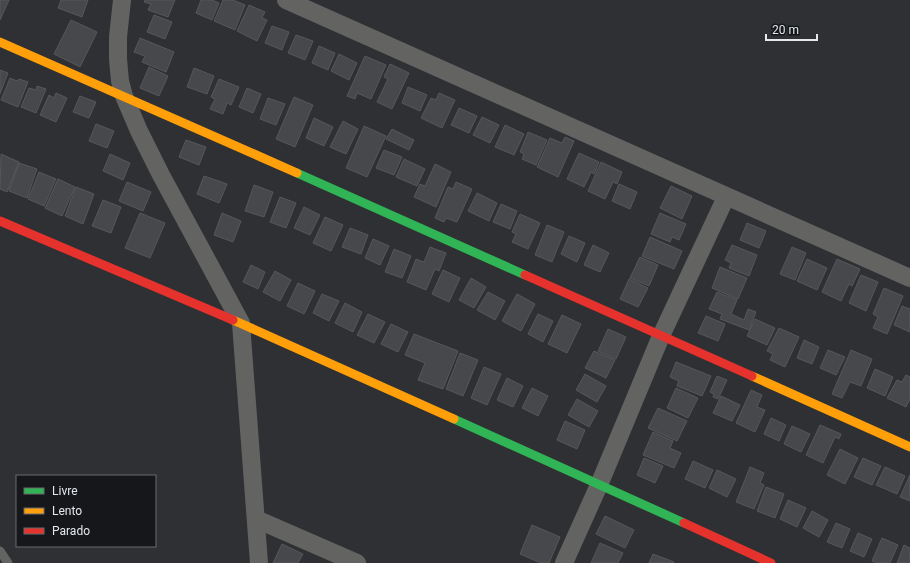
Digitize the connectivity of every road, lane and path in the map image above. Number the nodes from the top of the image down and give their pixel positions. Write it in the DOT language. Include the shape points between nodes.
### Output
graph roads {
  1 [pos="122,0"];
  2 [pos="286,0"];
  3 [pos="0,42"];
  4 [pos="124,96"];
  5 [pos="726,197"];
  6 [pos="0,221"];
  7 [pos="910,278"];
  8 [pos="241,323"];
  9 [pos="661,336"];
  10 [pos="910,447"];
  11 [pos="599,485"];
  12 [pos="256,519"];
  13 [pos="0,551"];
  14 [pos="255,560"];
  15 [pos="8,563"];
  16 [pos="357,563"];
  17 [pos="564,563"];
  18 [pos="771,563"];
  1 -- 4 [label="street" via="118,59"];
  2 -- 5 [label="street"];
  3 -- 4 [label="street"];
  4 -- 8 [label="street" via="161,175"];
  4 -- 9 [label="street"];
  5 -- 7 [label="street"];
  5 -- 9 [label="street"];
  6 -- 8 [label="street"];
  8 -- 11 [label="street"];
  8 -- 12 [label="street"];
  9 -- 10 [label="street"];
  9 -- 11 [label="street"];
  11 -- 17 [label="street"];
  11 -- 18 [label="street"];
  12 -- 14 [label="street"];
  12 -- 16 [label="street"];
  13 -- 15 [label="lane"];
}
